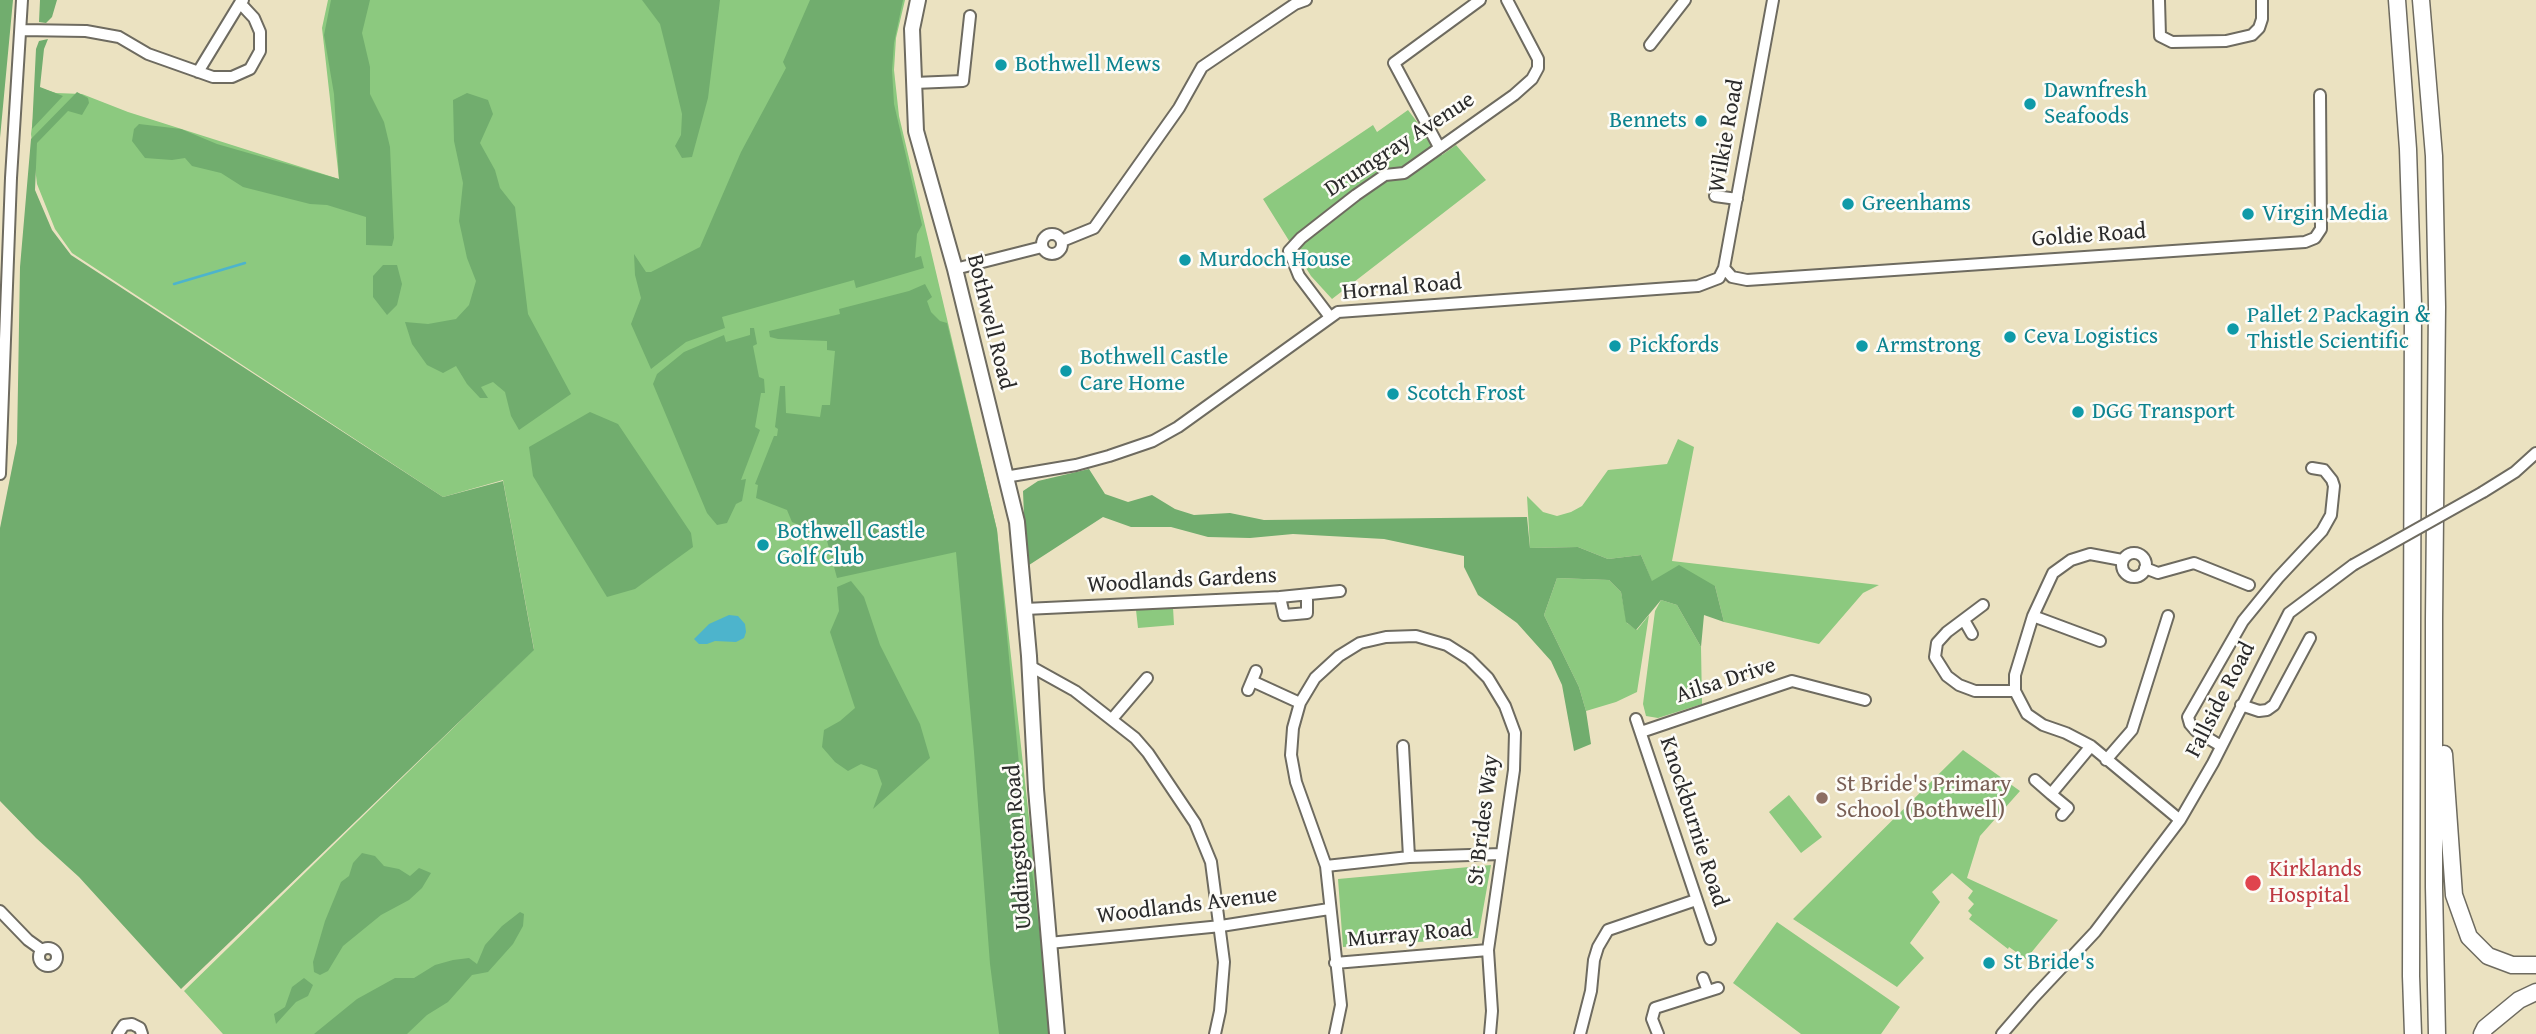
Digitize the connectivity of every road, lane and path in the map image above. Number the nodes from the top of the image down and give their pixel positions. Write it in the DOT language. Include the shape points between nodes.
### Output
graph roads {
  1 [pos="22,0"];
  2 [pos="918,0"];
  3 [pos="1306,0"];
  4 [pos="1479,0"];
  5 [pos="1507,0"];
  6 [pos="1685,0"];
  7 [pos="1773,0"];
  8 [pos="2159,0"];
  9 [pos="2262,0"];
  10 [pos="2397,0"];
  11 [pos="2421,0"];
  12 [pos="242,1"];
  13 [pos="970,16"];
  14 [pos="21,30"];
  15 [pos="1650,46"];
  16 [pos="198,72"];
  17 [pos="914,83"];
  18 [pos="2320,95"];
  19 [pos="1439,147"];
  20 [pos="1715,196"];
  21 [pos="1737,199"];
  22 [pos="955,269"];
  23 [pos="1721,273"];
  24 [pos="1330,317"];
  25 [pos="2,368"];
  26 [pos="2536,453"];
  27 [pos="2312,468"];
  28 [pos="0,474"];
  29 [pos="1006,477"];
  30 [pos="2122,560"];
  31 [pos="2145,568"];
  32 [pos="2249,585"];
  33 [pos="1340,591"];
  34 [pos="1307,595"];
  35 [pos="1280,597"];
  36 [pos="1983,606"];
  37 [pos="1025,609"];
  38 [pos="2033,616"];
  39 [pos="2168,616"];
  40 [pos="2434,619"];
  41 [pos="1964,620"];
  42 [pos="2163,631"];
  43 [pos="1972,634"];
  44 [pos="2176,634"];
  45 [pos="2310,638"];
  46 [pos="2100,641"];
  47 [pos="1030,661"];
  48 [pos="1147,678"];
  49 [pos="1252,681"];
  50 [pos="2014,691"];
  51 [pos="1866,700"];
  52 [pos="1300,704"];
  53 [pos="2241,705"];
  54 [pos="1112,719"];
  55 [pos="1636,719"];
  56 [pos="1641,732"];
  57 [pos="1402,746"];
  58 [pos="2091,746"];
  59 [pos="2221,746"];
  60 [pos="2106,760"];
  61 [pos="2035,780"];
  62 [pos="2051,794"];
  63 [pos="2063,815"];
  64 [pos="2180,820"];
  65 [pos="1501,854"];
  66 [pos="1409,857"];
  67 [pos="1326,866"];
  68 [pos="1696,900"];
  69 [pos="1329,909"];
  70 [pos="0,911"];
  71 [pos="1221,926"];
  72 [pos="1710,939"];
  73 [pos="1049,943"];
  74 [pos="42,950"];
  75 [pos="1488,950"];
  76 [pos="1335,963"];
  77 [pos="2536,965"];
  78 [pos="1703,978"];
  79 [pos="2536,992"];
  80 [pos="118,1034"];
  81 [pos="142,1034"];
  82 [pos="1057,1034"];
  83 [pos="1215,1034"];
  84 [pos="1335,1034"];
  85 [pos="1490,1034"];
  86 [pos="1580,1034"];
  87 [pos="1658,1034"];
  88 [pos="2002,1034"];
  89 [pos="2413,1034"];
  90 [pos="2437,1034"];
  91 [pos="2482,1034"];
  1 -- 14 [label="street"];
  2 -- 17 [label="main road, Bothwell Road" via="912,29"];
  3 -- 22 [label="street" via="1202,67 1179,108 1094,228 1062,241 1057,234 1050,234 1042,247"];
  4 -- 19 [label="street" via="1394,64"];
  5 -- 19 [label="street, Drumgray Avenue" via="1538,59 1538,68 1514,95"];
  6 -- 15 [label="street"];
  7 -- 21 [label="street, Wilkie Road"];
  8 -- 9 [label="street" via="2160,36 2172,42 2226,41 2252,35 2262,19"];
  10 -- 89 [label="highway" via="2413,305"];
  11 -- 40 [label="highway" via="2434,156 2437,279"];
  12 -- 16 [label="street"];
  12 -- 16 [label="street" via="260,32 260,51 250,69 232,77"];
  13 -- 17 [label="street" via="963,81"];
  14 -- 16 [label="street" via="86,31 119,37 148,54"];
  14 -- 25 [label="street"];
  17 -- 22 [label="main road, Bothwell Road" via="916,131"];
  18 -- 23 [label="street, Goldie Road" via="2320,229 2315,238 2305,242 1747,280"];
  19 -- 24 [label="street, Drumgray Avenue" via="1404,173 1385,175 1356,195 1289,251 1299,276"];
  20 -- 21 [label="street"];
  21 -- 23 [label="street, Wilkie Road"];
  22 -- 29 [label="main road, Bothwell Road"];
  23 -- 24 [label="street, Hornal Road" via="1698,286 1338,312"];
  24 -- 29 [label="street, Hornal Road" via="1153,441 1087,462"];
  25 -- 28 [label="street"];
  26 -- 53 [label="street, Fallside Road, bridge" via="2483,492 2353,565 2289,613"];
  27 -- 59 [label="street" via="2324,470 2332,480 2331,515 2243,621 2188,718 2196,731"];
  29 -- 37 [label="main road, Bothwell Road" via="1017,522"];
  30 -- 31 [label="street" via="2131,553 2139,554"];
  30 -- 31 [label="street" via="2122,568 2130,576"];
  30 -- 38 [label="street" via="2090,554 2071,559 2053,573"];
  31 -- 32 [label="street" via="2158,573 2194,563"];
  33 -- 34 [label="street, Woodlands Gardens"];
  34 -- 35 [label="street, Woodlands Gardens"];
  34 -- 35 [label="street" via="1307,613 1283,615"];
  35 -- 37 [label="street, Woodlands Gardens"];
  36 -- 41 [label="street"];
  37 -- 47 [label="main road, Bothwell Road"];
  38 -- 46 [label="street" via="2083,639"];
  38 -- 50 [label="street"];
  39 -- 42 [label="street"];
  40 -- 77 [label="highway" via="2456,906 2469,937 2488,956 2512,965"];
  40 -- 90 [label="highway"];
  41 -- 43 [label="street"];
  41 -- 50 [label="street" via="1937,643 1935,657 1947,676 1975,691"];
  42 -- 44 [label="street"];
  42 -- 60 [label="street" via="2132,730"];
  45 -- 53 [label="street" via="2274,705 2259,711"];
  47 -- 54 [label="street"];
  47 -- 73 [label="main road, Uddingston Road"];
  48 -- 54 [label="street"];
  49 -- 52 [label="street"];
  50 -- 58 [label="street" via="2027,714"];
  51 -- 56 [label="street, Ailsa Drive" via="1792,681"];
  52 -- 65 [label="street, St Brides Way" via="1325,667 1360,643 1416,636 1469,659 1489,678 1515,733"];
  52 -- 67 [label="street, St Brides Way" via="1293,728 1296,782"];
  53 -- 59 [label="street, Fallside Road"];
  54 -- 71 [label="street" via="1148,752 1195,823 1211,862"];
  55 -- 56 [label="street, Knockburnie Road"];
  56 -- 68 [label="street, Knockburnie Road"];
  57 -- 66 [label="street"];
  58 -- 60 [label="street"];
  58 -- 62 [label="street"];
  59 -- 64 [label="street, Fallside Road"];
  60 -- 64 [label="street"];
  61 -- 62 [label="street"];
  62 -- 63 [label="street" via="2068,808"];
  64 -- 88 [label="street, Fallside Road" via="2095,932"];
  65 -- 66 [label="street"];
  65 -- 75 [label="street, St Brides Way"];
  66 -- 67 [label="street"];
  67 -- 69 [label="street, St Brides Way"];
  68 -- 72 [label="street, Knockburnie Road"];
  68 -- 86 [label="street" via="1608,930 1594,960"];
  69 -- 71 [label="street, Woodlands Avenue"];
  69 -- 76 [label="street"];
  70 -- 74 [label="street"];
  71 -- 73 [label="street, Woodlands Avenue"];
  71 -- 83 [label="street" via="1224,961"];
  73 -- 82 [label="main road, Uddingston Road"];
  75 -- 76 [label="street, Murray Road"];
  75 -- 85 [label="street, St Brides Way"];
  76 -- 84 [label="street" via="1341,1005"];
  78 -- 87 [label="street" via="1709,991 1655,1008 1652,1019"];
  79 -- 91 [label="highway" via="2519,1000"];
  80 -- 81 [label="street" via="128,1024 136,1025"];
}
